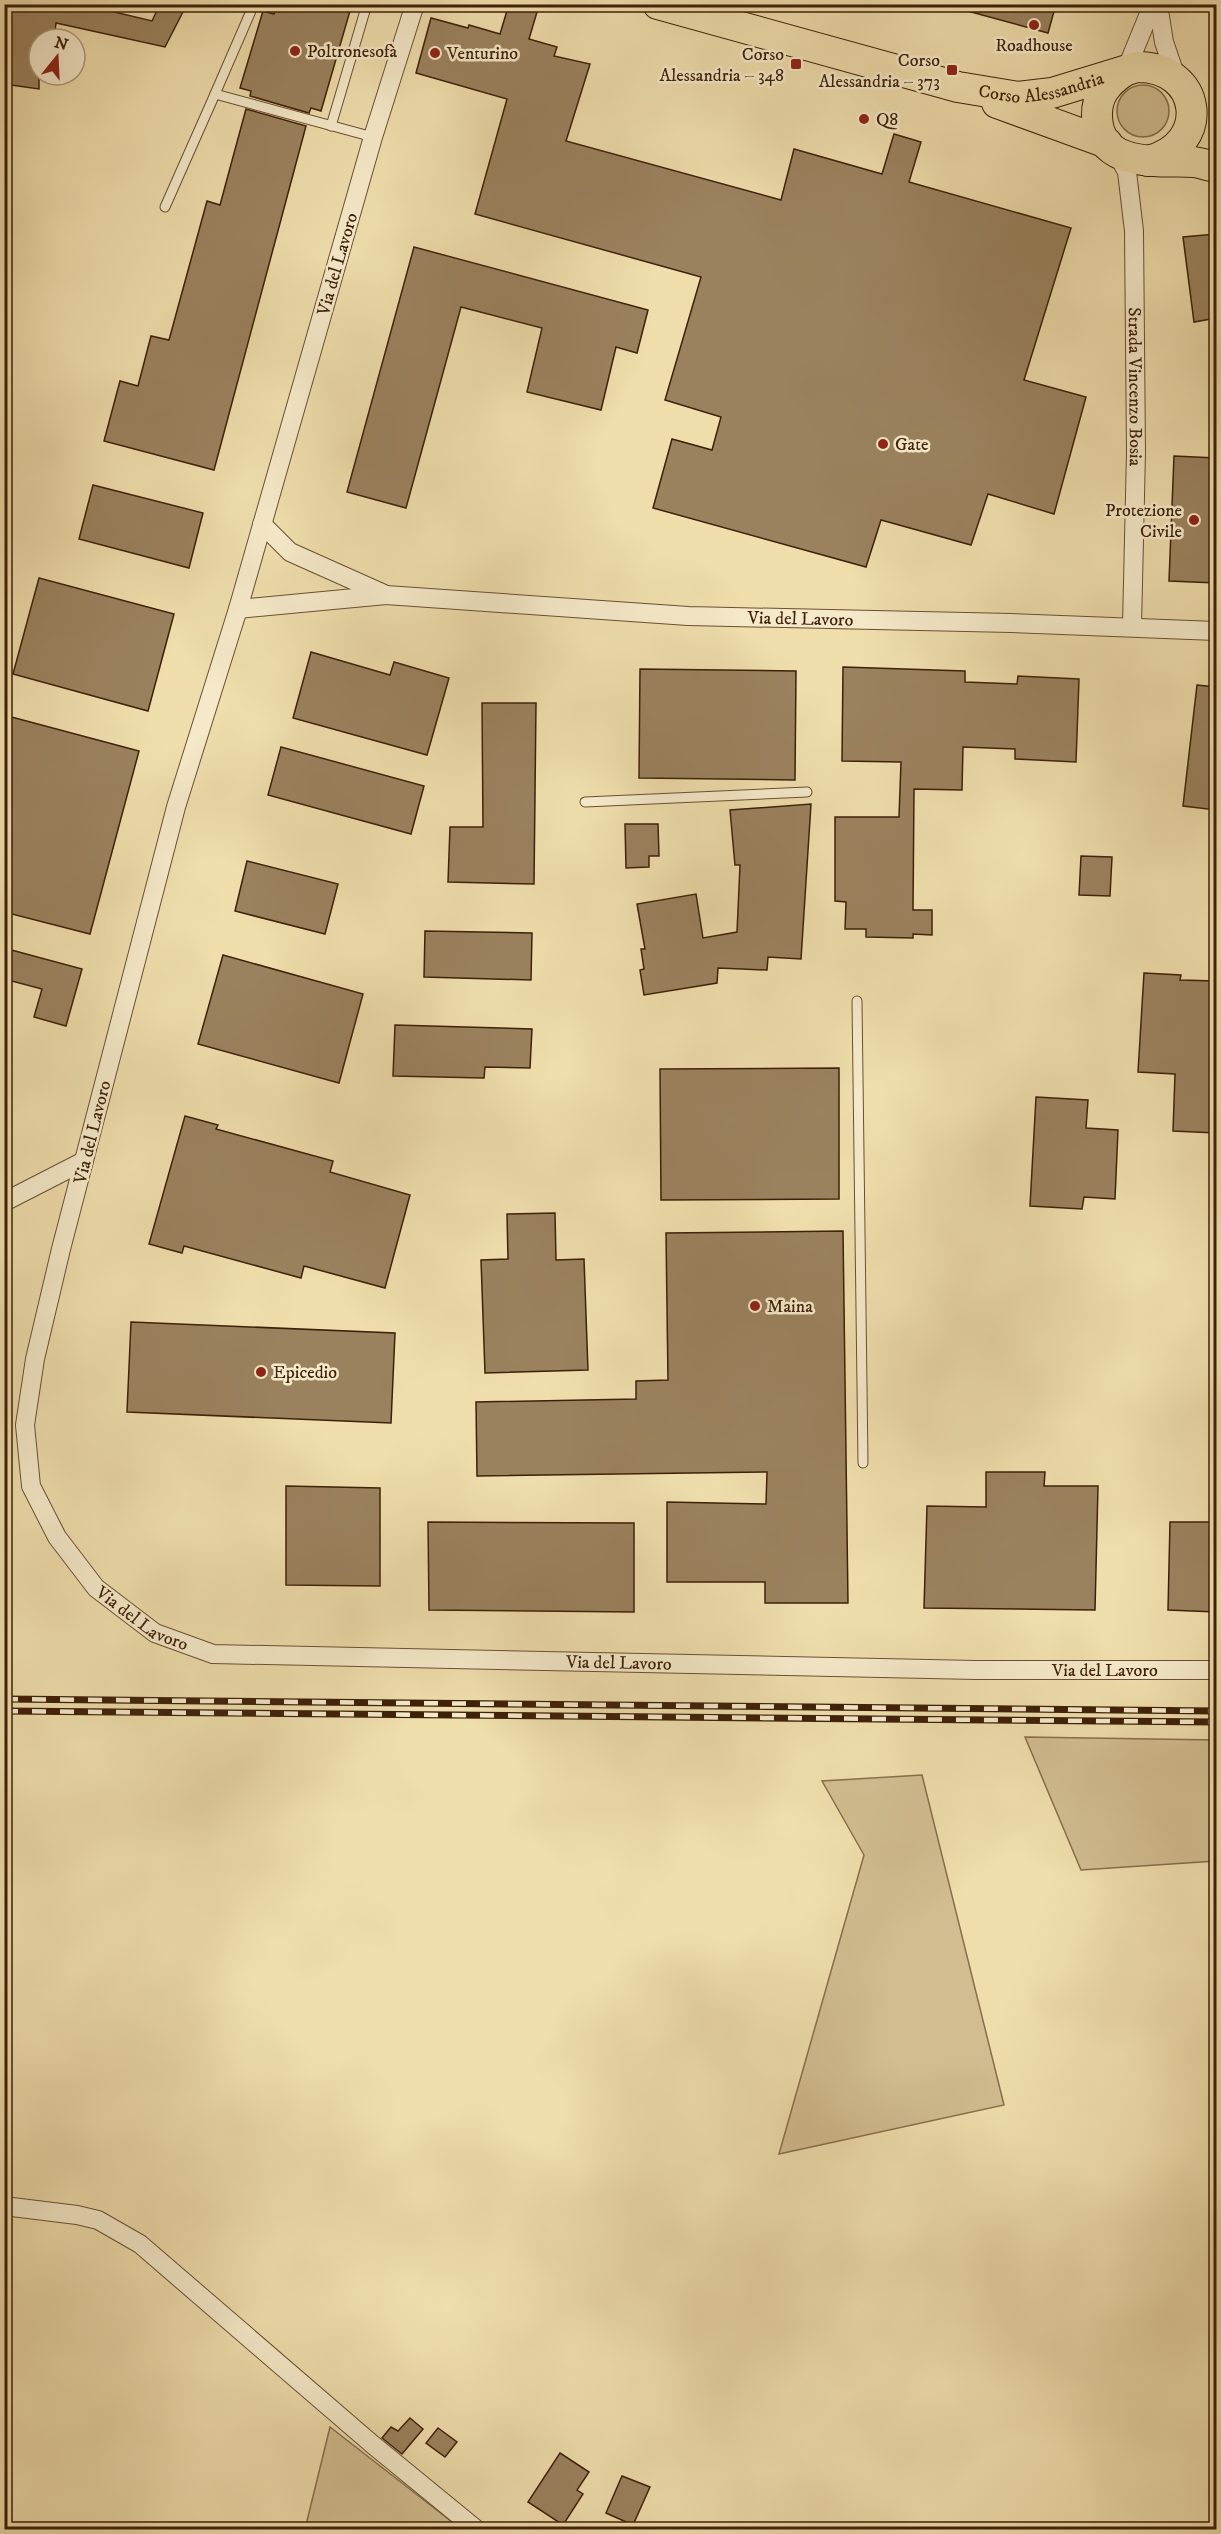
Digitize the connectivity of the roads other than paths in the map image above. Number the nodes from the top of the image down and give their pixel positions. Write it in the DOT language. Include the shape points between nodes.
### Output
graph roads {
  1 [pos="254,4"];
  2 [pos="367,4"];
  3 [pos="415,4"];
  4 [pos="658,4"];
  5 [pos="1153,4"];
  6 [pos="1158,4"];
  7 [pos="1125,71"];
  8 [pos="958,87"];
  9 [pos="1183,89"];
  10 [pos="215,94"];
  11 [pos="1216,125"];
  12 [pos="331,126"];
  13 [pos="373,137"];
  14 [pos="1111,147"];
  15 [pos="1148,161"];
  16 [pos="1216,167"];
  17 [pos="165,207"];
  18 [pos="262,524"];
  19 [pos="386,594"];
  20 [pos="238,609"];
  21 [pos="1132,626"];
  22 [pos="1216,631"];
  23 [pos="807,792"];
  24 [pos="585,802"];
  25 [pos="857,1001"];
  26 [pos="84,1161"];
  27 [pos="4,1202"];
  28 [pos="863,1463"];
  29 [pos="1216,1670"];
  30 [pos="4,2206"];
  31 [pos="477,2529"];
  1 -- 10 [label="lane"];
  2 -- 12 [label="lane"];
  3 -- 13 [label="street, Via del Lavoro"];
  4 -- 8 [label="main road, Corso Alessandria"];
  5 -- 7 [label="street"];
  6 -- 9 [label="street" via="1164,42"];
  7 -- 8 [label="main road, Corso Alessandria" via="1052,93 1018,97"];
  7 -- 9 [label="main road, Corso Alessandria" via="1150,67 1163,70"];
  7 -- 14 [label="main road, Corso Alessandria" via="1102,91 1098,105 1097,119"];
  8 -- 14 [label="main road, Corso Alessandria"];
  9 -- 11 [label="main road, Corso Alessandria"];
  9 -- 15 [label="main road" via="1191,120 1184,140 1162,158"];
  10 -- 12 [label="lane"];
  10 -- 17 [label="lane"];
  12 -- 13 [label="lane"];
  13 -- 18 [label="street, Via del Lavoro"];
  14 -- 15 [label="main road, Corso Alessandria" via="1126,158"];
  14 -- 21 [label="street, Strada Vincenzo Bosia" via="1127,172 1134,231 1136,452"];
  15 -- 16 [label="main road, Corso Alessandria"];
  18 -- 19 [label="street, Via del Lavoro" via="290,552"];
  18 -- 20 [label="street, Via del Lavoro"];
  19 -- 20 [label="street, Via del Lavoro"];
  19 -- 21 [label="street, Via del Lavoro" via="688,616"];
  20 -- 26 [label="street, Via del Lavoro" via="176,807"];
  21 -- 22 [label="street, Via del Lavoro"];
  23 -- 24 [label="lane"];
  25 -- 28 [label="lane"];
  26 -- 27 [label="street"];
  26 -- 29 [label="street, Via del Lavoro" via="35,1359 25,1425 31,1486 57,1537 96,1588 154,1633 213,1654 964,1669"];
  30 -- 31 [label="street" via="98,2220 140,2244"];
}
